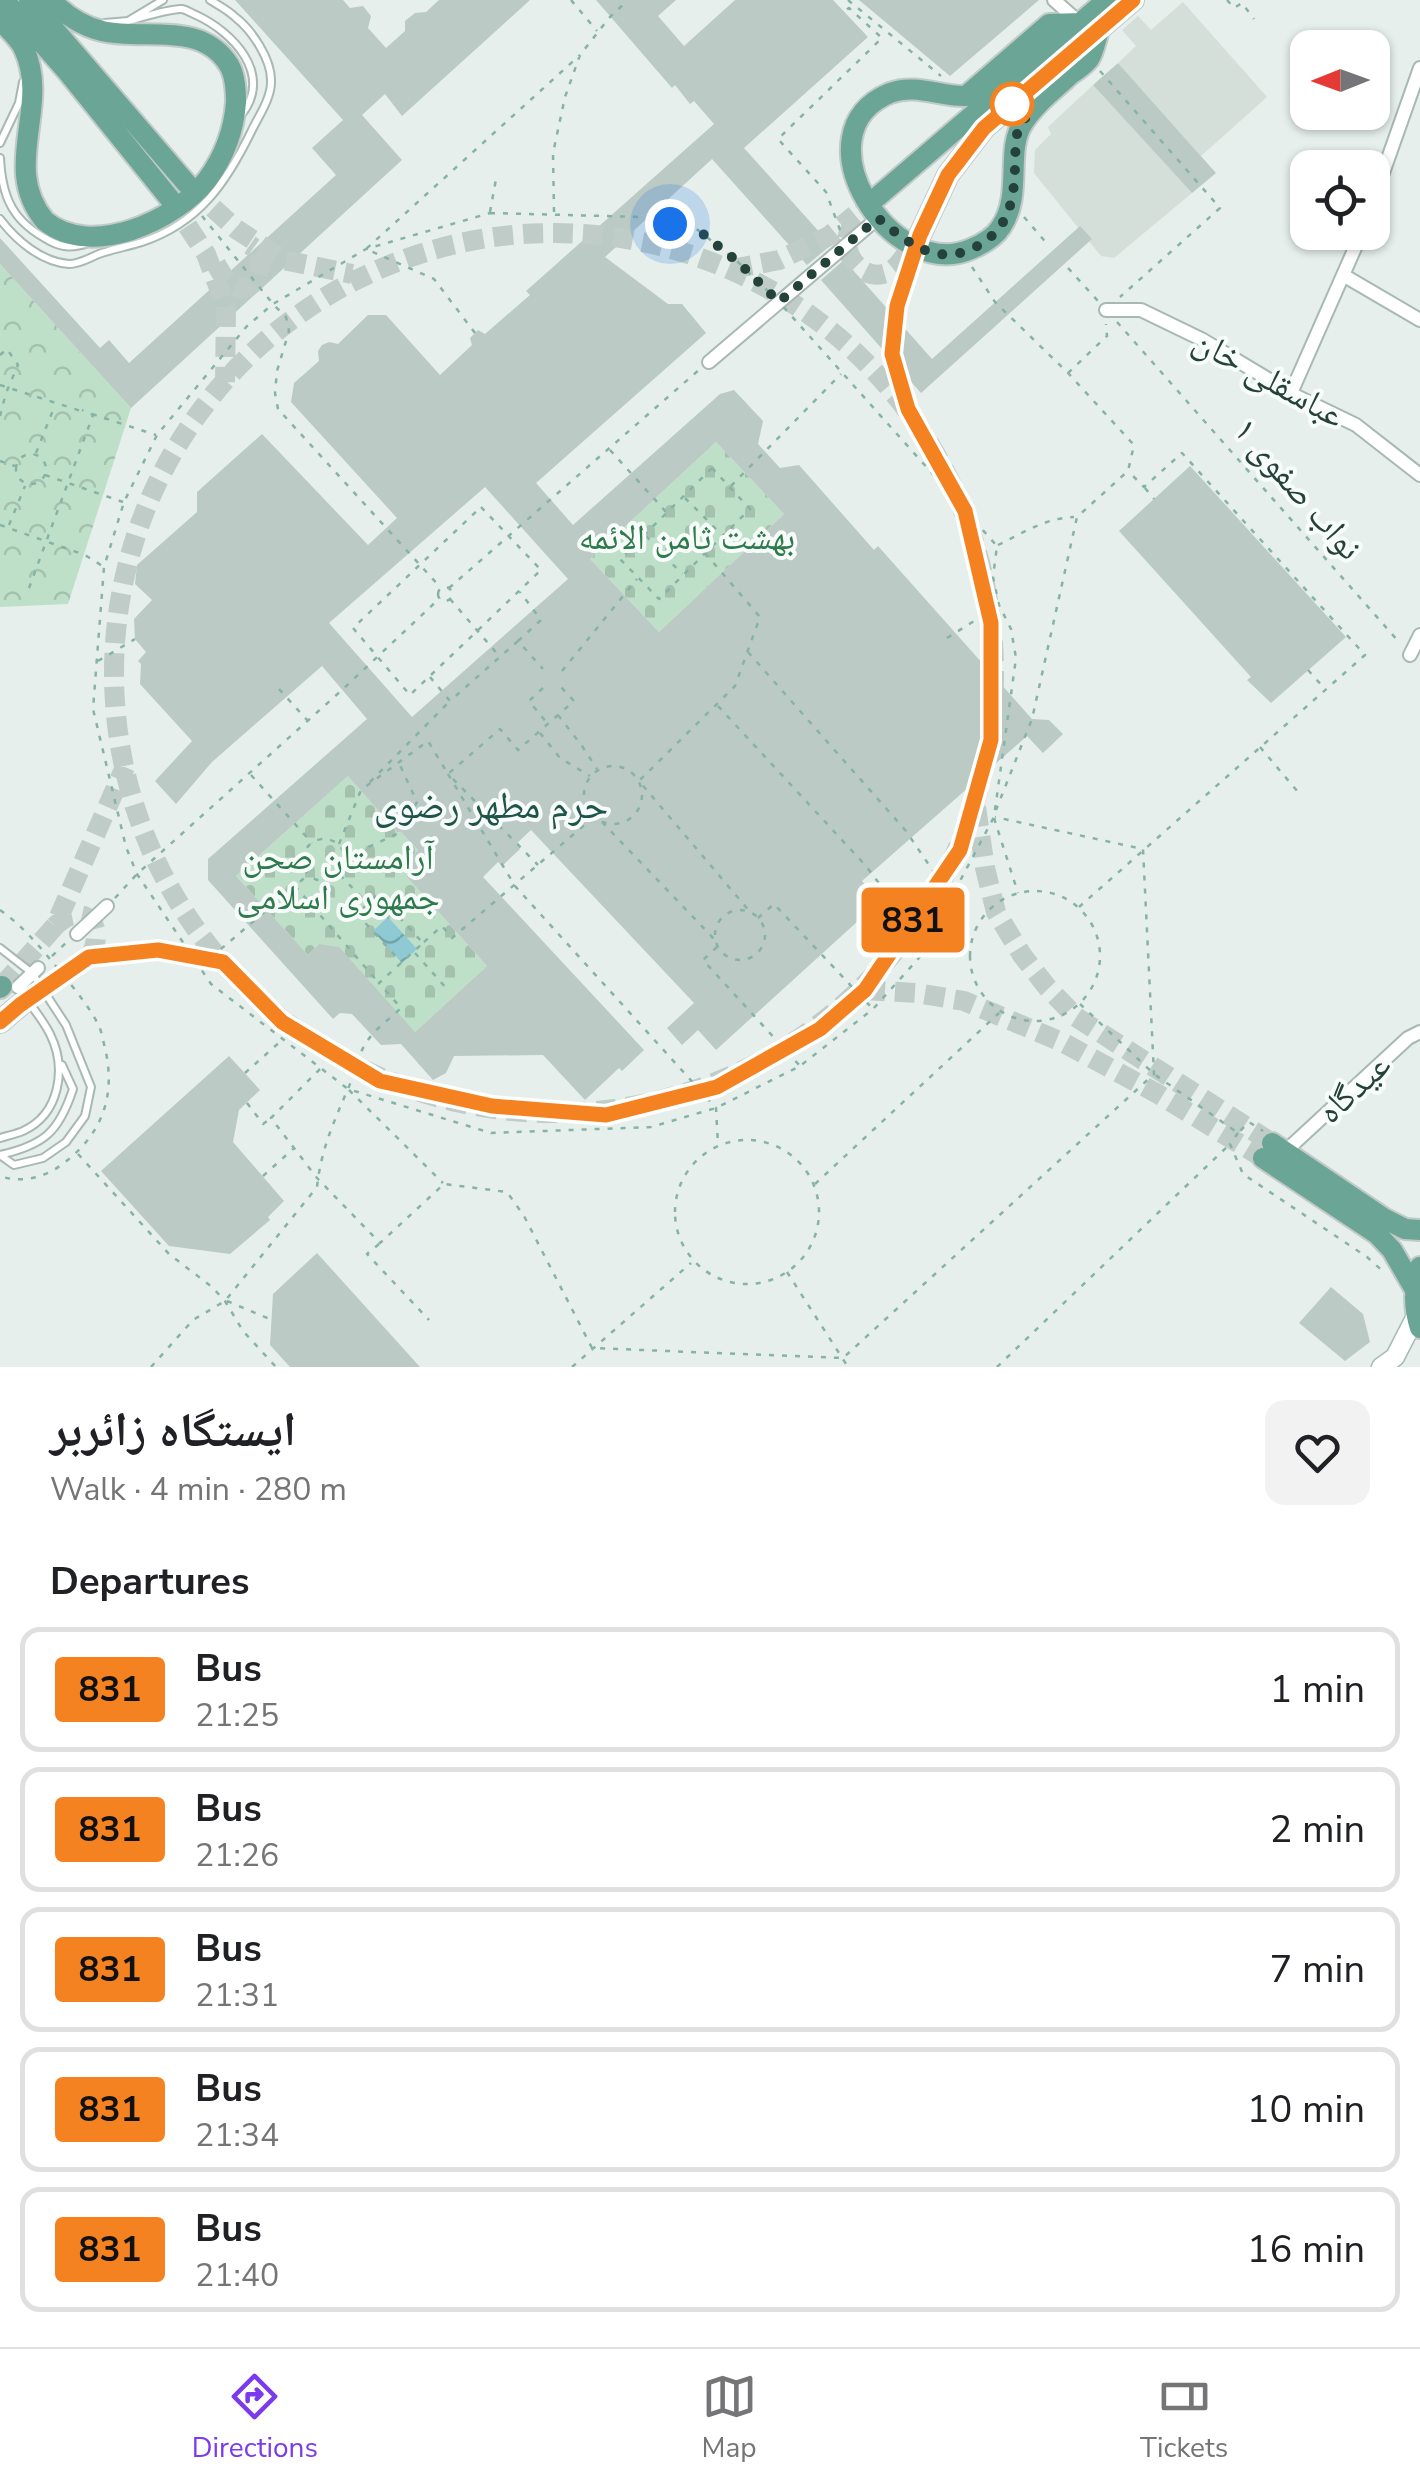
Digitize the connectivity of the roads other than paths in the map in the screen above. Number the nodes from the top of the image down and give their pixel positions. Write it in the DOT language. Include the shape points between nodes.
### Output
graph roads {
  1 [pos="4,0"];
  2 [pos="29,0"];
  3 [pos="51,0"];
  4 [pos="164,0"];
  5 [pos="210,0"];
  6 [pos="1054,0"];
  7 [pos="1122,9"];
  8 [pos="0,20"];
  9 [pos="128,21"];
  10 [pos="83,26"];
  11 [pos="1090,27"];
  12 [pos="28,61"];
  13 [pos="1420,68"];
  14 [pos="234,123"];
  15 [pos="6,133"];
  16 [pos="0,143"];
  17 [pos="1390,153"];
  18 [pos="0,156"];
  19 [pos="187,184"];
  20 [pos="170,199"];
  21 [pos="877,208"];
  22 [pos="0,219"];
  23 [pos="920,235"];
  24 [pos="100,238"];
  25 [pos="1354,250"];
  26 [pos="1344,275"];
  27 [pos="1106,310"];
  28 [pos="1420,320"];
  29 [pos="709,362"];
  30 [pos="1291,392"];
  31 [pos="1420,476"];
  32 [pos="1420,635"];
  33 [pos="1410,655"];
  34 [pos="107,906"];
  35 [pos="77,934"];
  36 [pos="0,948"];
  37 [pos="35,971"];
  38 [pos="10,989"];
  39 [pos="0,1022"];
  40 [pos="1420,1032"];
  41 [pos="60,1059"];
  42 [pos="0,1138"];
  43 [pos="1272,1145"];
  44 [pos="0,1155"];
  45 [pos="1420,1230"];
  46 [pos="1420,1267"];
  47 [pos="1414,1288"];
  48 [pos="1418,1322"];
  49 [pos="1382,1367"];
  1 -- 20 [label="main road"];
  2 -- 19 [label="main road"];
  3 -- 10 [label="main road"];
  4 -- 9 [label="lane"];
  5 -- 22 [label="lane" via="258,42 272,80 216,192 178,225 69,264 43,256"];
  6 -- 11 [label="street"];
  7 -- 11 [label="main road"];
  8 -- 12 [label="main road"];
  9 -- 10 [label="lane"];
  9 -- 14 [label="lane" via="180,8 231,36 254,86"];
  10 -- 14 [label="main road" via="166,33 217,52 230,67"];
  11 -- 21 [label="main road"];
  11 -- 21 [label="main road" via="1049,24 966,96 916,88 876,101 855,128 850,150 860,191"];
  11 -- 21 [label="main road" via="1090,58 1020,127 1009,210 985,243 950,255 926,252 906,241"];
  11 -- 23 [label="main road" via="984,128 948,175"];
  12 -- 15 [label="lane"];
  12 -- 24 [label="main road" via="28,104 16,154 25,200 46,223"];
  13 -- 17 [label="street"];
  14 -- 24 [label="main road" via="228,144 189,200"];
  15 -- 16 [label="lane"];
  15 -- 18 [label="lane"];
  18 -- 24 [label="lane" via="8,202 24,225 60,246"];
  21 -- 29 [label="street"];
  25 -- 26 [label="street"];
  26 -- 28 [label="street"];
  26 -- 30 [label="street"];
  27 -- 30 [label="street, عباسقلی خان" via="1140,310"];
  30 -- 31 [label="street, عباسقلی خان" via="1356,425"];
  32 -- 33 [label="street"];
  34 -- 35 [label="street"];
  36 -- 37 [label="lane"];
  37 -- 38 [label="street"];
  37 -- 44 [label="lane" via="91,1087 85,1116 66,1142 44,1158 14,1165"];
  38 -- 39 [label="main road"];
  38 -- 41 [label="lane" via="50,1033"];
  40 -- 43 [label="street, عیدگاه"];
  41 -- 42 [label="lane" via="59,1087 47,1112 26,1130"];
  41 -- 44 [label="lane" via="73,1089 64,1114 48,1135"];
  43 -- 45 [label="main road" via="1385,1219"];
  43 -- 47 [label="main road" via="1392,1250"];
  46 -- 47 [label="main road"];
  47 -- 48 [label="main road"];
  48 -- 49 [label="main road"];
}
